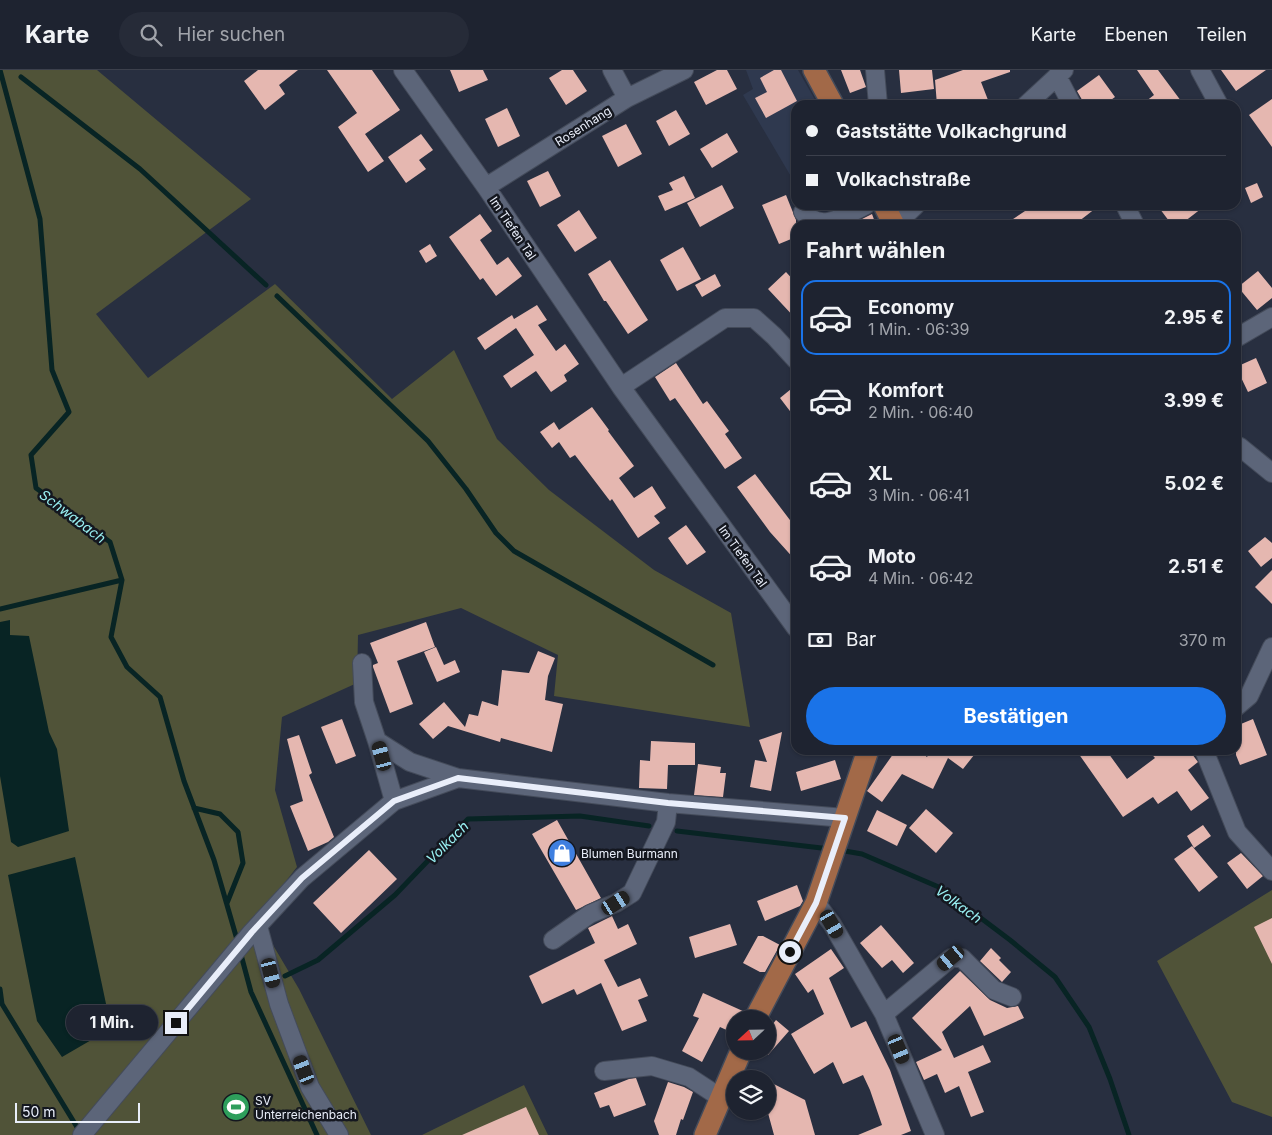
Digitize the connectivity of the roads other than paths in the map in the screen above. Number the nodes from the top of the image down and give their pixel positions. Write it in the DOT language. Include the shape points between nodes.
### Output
graph roads {
  1 [pos="403,70"];
  2 [pos="612,70"];
  3 [pos="684,70"];
  4 [pos="814,70"];
  5 [pos="875,70"];
  6 [pos="1200,70"];
  7 [pos="1062,72"];
  8 [pos="627,98"];
  9 [pos="830,100"];
  10 [pos="878,100"];
  11 [pos="1031,100"];
  12 [pos="1070,100"];
  13 [pos="1216,100"];
  14 [pos="486,187"];
  15 [pos="855,210"];
  16 [pos="910,210"];
  17 [pos="803,212"];
  18 [pos="812,220"];
  19 [pos="834,220"];
  20 [pos="900,220"];
  21 [pos="1272,317"];
  22 [pos="1241,332"];
  23 [pos="791,355"];
  24 [pos="621,387"];
  25 [pos="1241,447"];
  26 [pos="1272,472"];
  27 [pos="791,621"];
  28 [pos="1272,647"];
  29 [pos="362,663"];
  30 [pos="1241,703"];
  31 [pos="377,741"];
  32 [pos="866,755"];
  33 [pos="1206,755"];
  34 [pos="458,778"];
  35 [pos="394,801"];
  36 [pos="668,803"];
  37 [pos="843,823"];
  38 [pos="1272,871"];
  39 [pos="816,903"];
  40 [pos="255,929"];
  41 [pos="554,940"];
  42 [pos="1012,997"];
  43 [pos="760,1010"];
  44 [pos="884,1014"];
  45 [pos="737,1060"];
  46 [pos="604,1072"];
  47 [pos="721,1098"];
  48 [pos="85,1131"];
  49 [pos="339,1135"];
  50 [pos="705,1135"];
  51 [pos="936,1135"];
  1 -- 14 [label="street, Im Tiefen Tal"];
  2 -- 8 [label="street"];
  3 -- 8 [label="street, Rosenhang"];
  4 -- 9 [label="main road"];
  5 -- 10 [label="street"];
  6 -- 13 [label="street"];
  7 -- 11 [label="street"];
  7 -- 12 [label="street"];
  8 -- 14 [label="street, Rosenhang"];
  14 -- 24 [label="street, Im Tiefen Tal"];
  15 -- 19 [label="street"];
  16 -- 20 [label="street"];
  17 -- 18 [label="street"];
  21 -- 22 [label="street"];
  23 -- 24 [label="street" via="754,318 725,318"];
  24 -- 27 [label="street, Im Tiefen Tal"];
  25 -- 26 [label="street"];
  28 -- 30 [label="street" via="1249,696"];
  29 -- 31 [label="street" via="364,702"];
  31 -- 34 [label="street" via="410,762"];
  31 -- 35 [label="street"];
  32 -- 37 [label="main road"];
  33 -- 38 [label="street" via="1237,832"];
  34 -- 35 [label="street"];
  34 -- 36 [label="street"];
  35 -- 40 [label="street" via="302,878"];
  36 -- 37 [label="street"];
  36 -- 41 [label="street" via="666,822 632,893 590,914"];
  37 -- 39 [label="main road"];
  39 -- 43 [label="main road"];
  39 -- 44 [label="street" via="832,924"];
  40 -- 48 [label="street"];
  40 -- 49 [label="street" via="310,1087"];
  42 -- 44 [label="street" via="994,990 962,958 951,958"];
  44 -- 51 [label="street"];
  45 -- 47 [label="main road"];
  46 -- 47 [label="street" via="652,1066 689,1077"];
  47 -- 50 [label="main road"];
}
